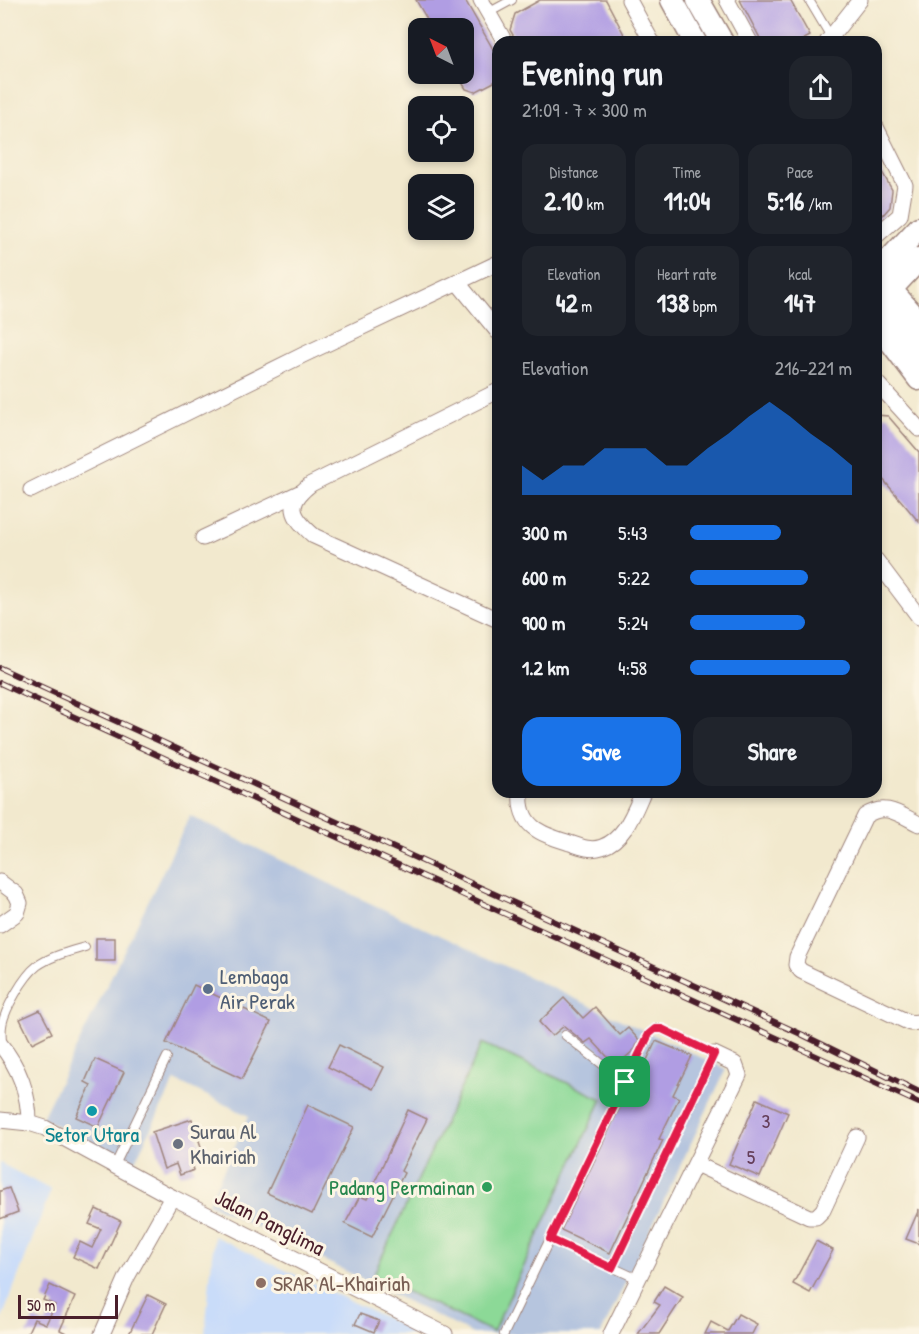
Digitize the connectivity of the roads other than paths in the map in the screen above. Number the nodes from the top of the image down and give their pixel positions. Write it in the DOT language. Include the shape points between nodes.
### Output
graph roads {
  1 [pos="512,0"];
  2 [pos="629,0"];
  3 [pos="672,0"];
  4 [pos="698,0"];
  5 [pos="727,0"];
  6 [pos="808,0"];
  7 [pos="860,0"];
  8 [pos="484,6"];
  9 [pos="502,36"];
  10 [pos="649,36"];
  11 [pos="692,36"];
  12 [pos="719,36"];
  13 [pos="747,36"];
  14 [pos="829,36"];
  15 [pos="834,36"];
  16 [pos="882,139"];
  17 [pos="919,228"];
  18 [pos="882,231"];
  19 [pos="918,263"];
  20 [pos="492,265"];
  21 [pos="882,277"];
  22 [pos="882,280"];
  23 [pos="458,283"];
  24 [pos="882,284"];
  25 [pos="882,304"];
  26 [pos="919,322"];
  27 [pos="492,325"];
  28 [pos="882,330"];
  29 [pos="919,352"];
  30 [pos="919,379"];
  31 [pos="882,393"];
  32 [pos="492,394"];
  33 [pos="919,429"];
  34 [pos="31,490"];
  35 [pos="299,493"];
  36 [pos="203,538"];
  37 [pos="882,568"];
  38 [pos="492,617"];
  39 [pos="919,617"];
  40 [pos="520,798"];
  41 [pos="640,798"];
  42 [pos="919,824"];
  43 [pos="0,882"];
  44 [pos="0,925"];
  45 [pos="85,947"];
  46 [pos="919,1022"];
  47 [pos="565,1035"];
  48 [pos="1,1045"];
  49 [pos="714,1054"];
  50 [pos="167,1057"];
  51 [pos="625,1082"];
  52 [pos="0,1120"];
  53 [pos="29,1123"];
  54 [pos="857,1137"];
  55 [pos="696,1164"];
  56 [pos="114,1167"];
  57 [pos="172,1197"];
  58 [pos="550,1239"];
  59 [pos="612,1268"];
  60 [pos="638,1279"];
  61 [pos="102,1334"];
  62 [pos="445,1334"];
  63 [pos="504,1334"];
  64 [pos="611,1334"];
  1 -- 8 [label="lane"];
  2 -- 10 [label="street"];
  3 -- 11 [label="main road"];
  4 -- 12 [label="main road"];
  5 -- 13 [label="street"];
  6 -- 14 [label="lane"];
  7 -- 15 [label="street"];
  8 -- 9 [label="street"];
  16 -- 18 [label="street" via="905,185 900,215"];
  17 -- 21 [label="main road"];
  19 -- 22 [label="main road"];
  20 -- 23 [label="street"];
  23 -- 27 [label="street"];
  23 -- 34 [label="street"];
  24 -- 26 [label="main road"];
  25 -- 29 [label="main road"];
  28 -- 30 [label="main road"];
  31 -- 33 [label="street"];
  32 -- 35 [label="street"];
  35 -- 36 [label="street"];
  35 -- 38 [label="street" via="293,505 296,516 314,536"];
  37 -- 39 [label="street"];
  40 -- 41 [label="street" via="526,821 540,833 588,849 603,847 619,836"];
  42 -- 46 [label="street" via="887,809 865,816 796,965 801,971 910,1023"];
  43 -- 44 [label="street" via="16,894 20,903 17,913"];
  45 -- 48 [label="lane" via="37,966 25,980 5,1014"];
  47 -- 51 [label="lane"];
  48 -- 53 [label="street" via="26,1091"];
  49 -- 51 [label="lane" via="655,1029"];
  49 -- 55 [label="street" via="735,1064 739,1075"];
  49 -- 59 [label="lane"];
  50 -- 56 [label="lane"];
  51 -- 58 [label="lane"];
  52 -- 53 [label="street, Jalan Panglima"];
  53 -- 56 [label="street, Jalan Panglima"];
  54 -- 55 [label="street" via="816,1217"];
  55 -- 60 [label="street"];
  56 -- 57 [label="street, Jalan Panglima"];
  57 -- 61 [label="street" via="127,1277"];
  57 -- 62 [label="street, Jalan Panglima"];
  58 -- 59 [label="lane"];
  58 -- 63 [label="lane"];
  59 -- 60 [label="lane"];
  60 -- 64 [label="street"];
}
